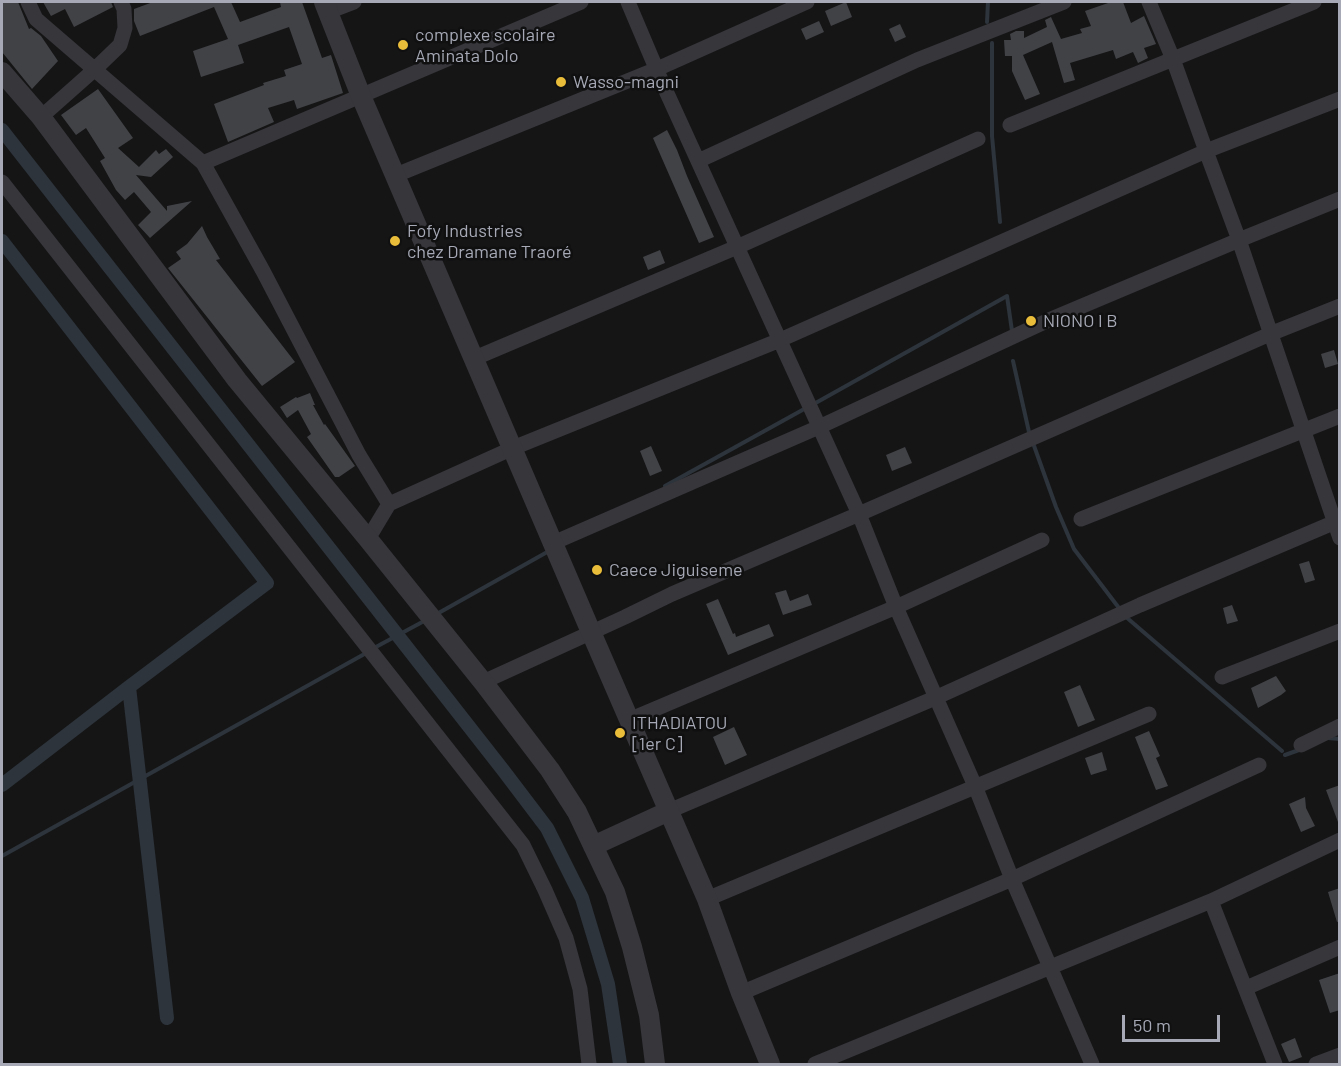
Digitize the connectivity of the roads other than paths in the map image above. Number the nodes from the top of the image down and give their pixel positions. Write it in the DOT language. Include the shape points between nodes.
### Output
graph roads {
  1 [pos="28,2"];
  2 [pos="121,2"];
  3 [pos="354,2"];
  4 [pos="581,2"];
  5 [pos="628,2"];
  6 [pos="807,2"];
  7 [pos="1064,2"];
  8 [pos="1149,2"];
  9 [pos="1314,2"];
  10 [pos="326,7"];
  11 [pos="1173,59"];
  12 [pos="657,69"];
  13 [pos="94,70"];
  14 [pos="2,72"];
  15 [pos="362,96"];
  16 [pos="1340,99"];
  17 [pos="41,117"];
  18 [pos="1010,125"];
  19 [pos="978,139"];
  20 [pos="1206,151"];
  21 [pos="698,161"];
  22 [pos="202,162"];
  23 [pos="396,176"];
  24 [pos="2,182"];
  25 [pos="1340,199"];
  26 [pos="1239,240"];
  27 [pos="737,247"];
  28 [pos="1340,306"];
  29 [pos="1270,334"];
  30 [pos="780,340"];
  31 [pos="475,358"];
  32 [pos="1340,416"];
  33 [pos="819,427"];
  34 [pos="1304,430"];
  35 [pos="513,448"];
  36 [pos="389,504"];
  37 [pos="859,514"];
  38 [pos="1081,519"];
  39 [pos="1337,521"];
  40 [pos="1340,538"];
  41 [pos="368,539"];
  42 [pos="1042,540"];
  43 [pos="553,543"];
  44 [pos="896,607"];
  45 [pos="1340,631"];
  46 [pos="591,632"];
  47 [pos="1222,677"];
  48 [pos="483,682"];
  49 [pos="935,698"];
  50 [pos="1149,714"];
  51 [pos="629,720"];
  52 [pos="1340,726"];
  53 [pos="1301,745"];
  54 [pos="1259,765"];
  55 [pos="975,786"];
  56 [pos="669,811"];
  57 [pos="1340,840"];
  58 [pos="593,846"];
  59 [pos="1012,879"];
  60 [pos="707,899"];
  61 [pos="1211,901"];
  62 [pos="1340,947"];
  63 [pos="1051,968"];
  64 [pos="1246,988"];
  65 [pos="741,993"];
  66 [pos="1340,1055"];
  67 [pos="590,1065"];
  68 [pos="655,1065"];
  69 [pos="770,1065"];
  70 [pos="815,1065"];
  71 [pos="1092,1065"];
  72 [pos="1275,1065"];
  73 [pos="1316,1065"];
  1 -- 13 [label="street" via="36,19"];
  2 -- 13 [label="street" via="125,28 120,45"];
  3 -- 10 [label="street"];
  4 -- 15 [label="street"];
  5 -- 12 [label="street"];
  6 -- 12 [label="street"];
  7 -- 21 [label="street" via="917,60"];
  8 -- 11 [label="street"];
  9 -- 11 [label="street"];
  10 -- 15 [label="street"];
  11 -- 18 [label="street"];
  11 -- 20 [label="street"];
  12 -- 21 [label="street"];
  12 -- 23 [label="street"];
  13 -- 17 [label="street"];
  13 -- 22 [label="street"];
  14 -- 17 [label="street"];
  15 -- 22 [label="street"];
  15 -- 23 [label="street"];
  16 -- 20 [label="street"];
  17 -- 41 [label="street" via="237,380"];
  19 -- 27 [label="street"];
  20 -- 26 [label="street"];
  20 -- 30 [label="street"];
  21 -- 27 [label="street"];
  22 -- 36 [label="street"];
  23 -- 31 [label="street"];
  24 -- 67 [label="street" via="523,845 566,938 580,989"];
  25 -- 26 [label="street"];
  26 -- 29 [label="street"];
  26 -- 33 [label="street" via="1048,320"];
  27 -- 30 [label="street"];
  27 -- 31 [label="street"];
  28 -- 29 [label="street"];
  29 -- 34 [label="street"];
  29 -- 37 [label="street"];
  30 -- 33 [label="street"];
  30 -- 35 [label="street"];
  31 -- 35 [label="street"];
  32 -- 34 [label="street"];
  33 -- 37 [label="street"];
  33 -- 43 [label="street"];
  34 -- 38 [label="street"];
  34 -- 39 [label="street"];
  35 -- 36 [label="street"];
  35 -- 43 [label="street"];
  36 -- 41 [label="street"];
  37 -- 44 [label="street"];
  37 -- 46 [label="street"];
  39 -- 40 [label="street"];
  39 -- 49 [label="street"];
  41 -- 48 [label="street"];
  42 -- 44 [label="street"];
  43 -- 46 [label="street"];
  44 -- 49 [label="street"];
  44 -- 51 [label="street"];
  45 -- 47 [label="street"];
  46 -- 48 [label="street"];
  46 -- 51 [label="street"];
  48 -- 58 [label="street" via="550,770"];
  49 -- 55 [label="street"];
  49 -- 56 [label="street"];
  50 -- 55 [label="street"];
  51 -- 56 [label="street"];
  52 -- 53 [label="street"];
  54 -- 59 [label="street"];
  55 -- 59 [label="street"];
  55 -- 60 [label="street"];
  56 -- 58 [label="street"];
  56 -- 60 [label="street"];
  57 -- 61 [label="street"];
  58 -- 68 [label="street" via="615,892 633,947 649,1015"];
  59 -- 63 [label="street"];
  59 -- 65 [label="street"];
  60 -- 65 [label="street"];
  61 -- 63 [label="street"];
  61 -- 64 [label="street"];
  62 -- 64 [label="street"];
  63 -- 70 [label="street"];
  63 -- 71 [label="street"];
  64 -- 72 [label="street"];
  65 -- 69 [label="street"];
  66 -- 73 [label="street"];
}
